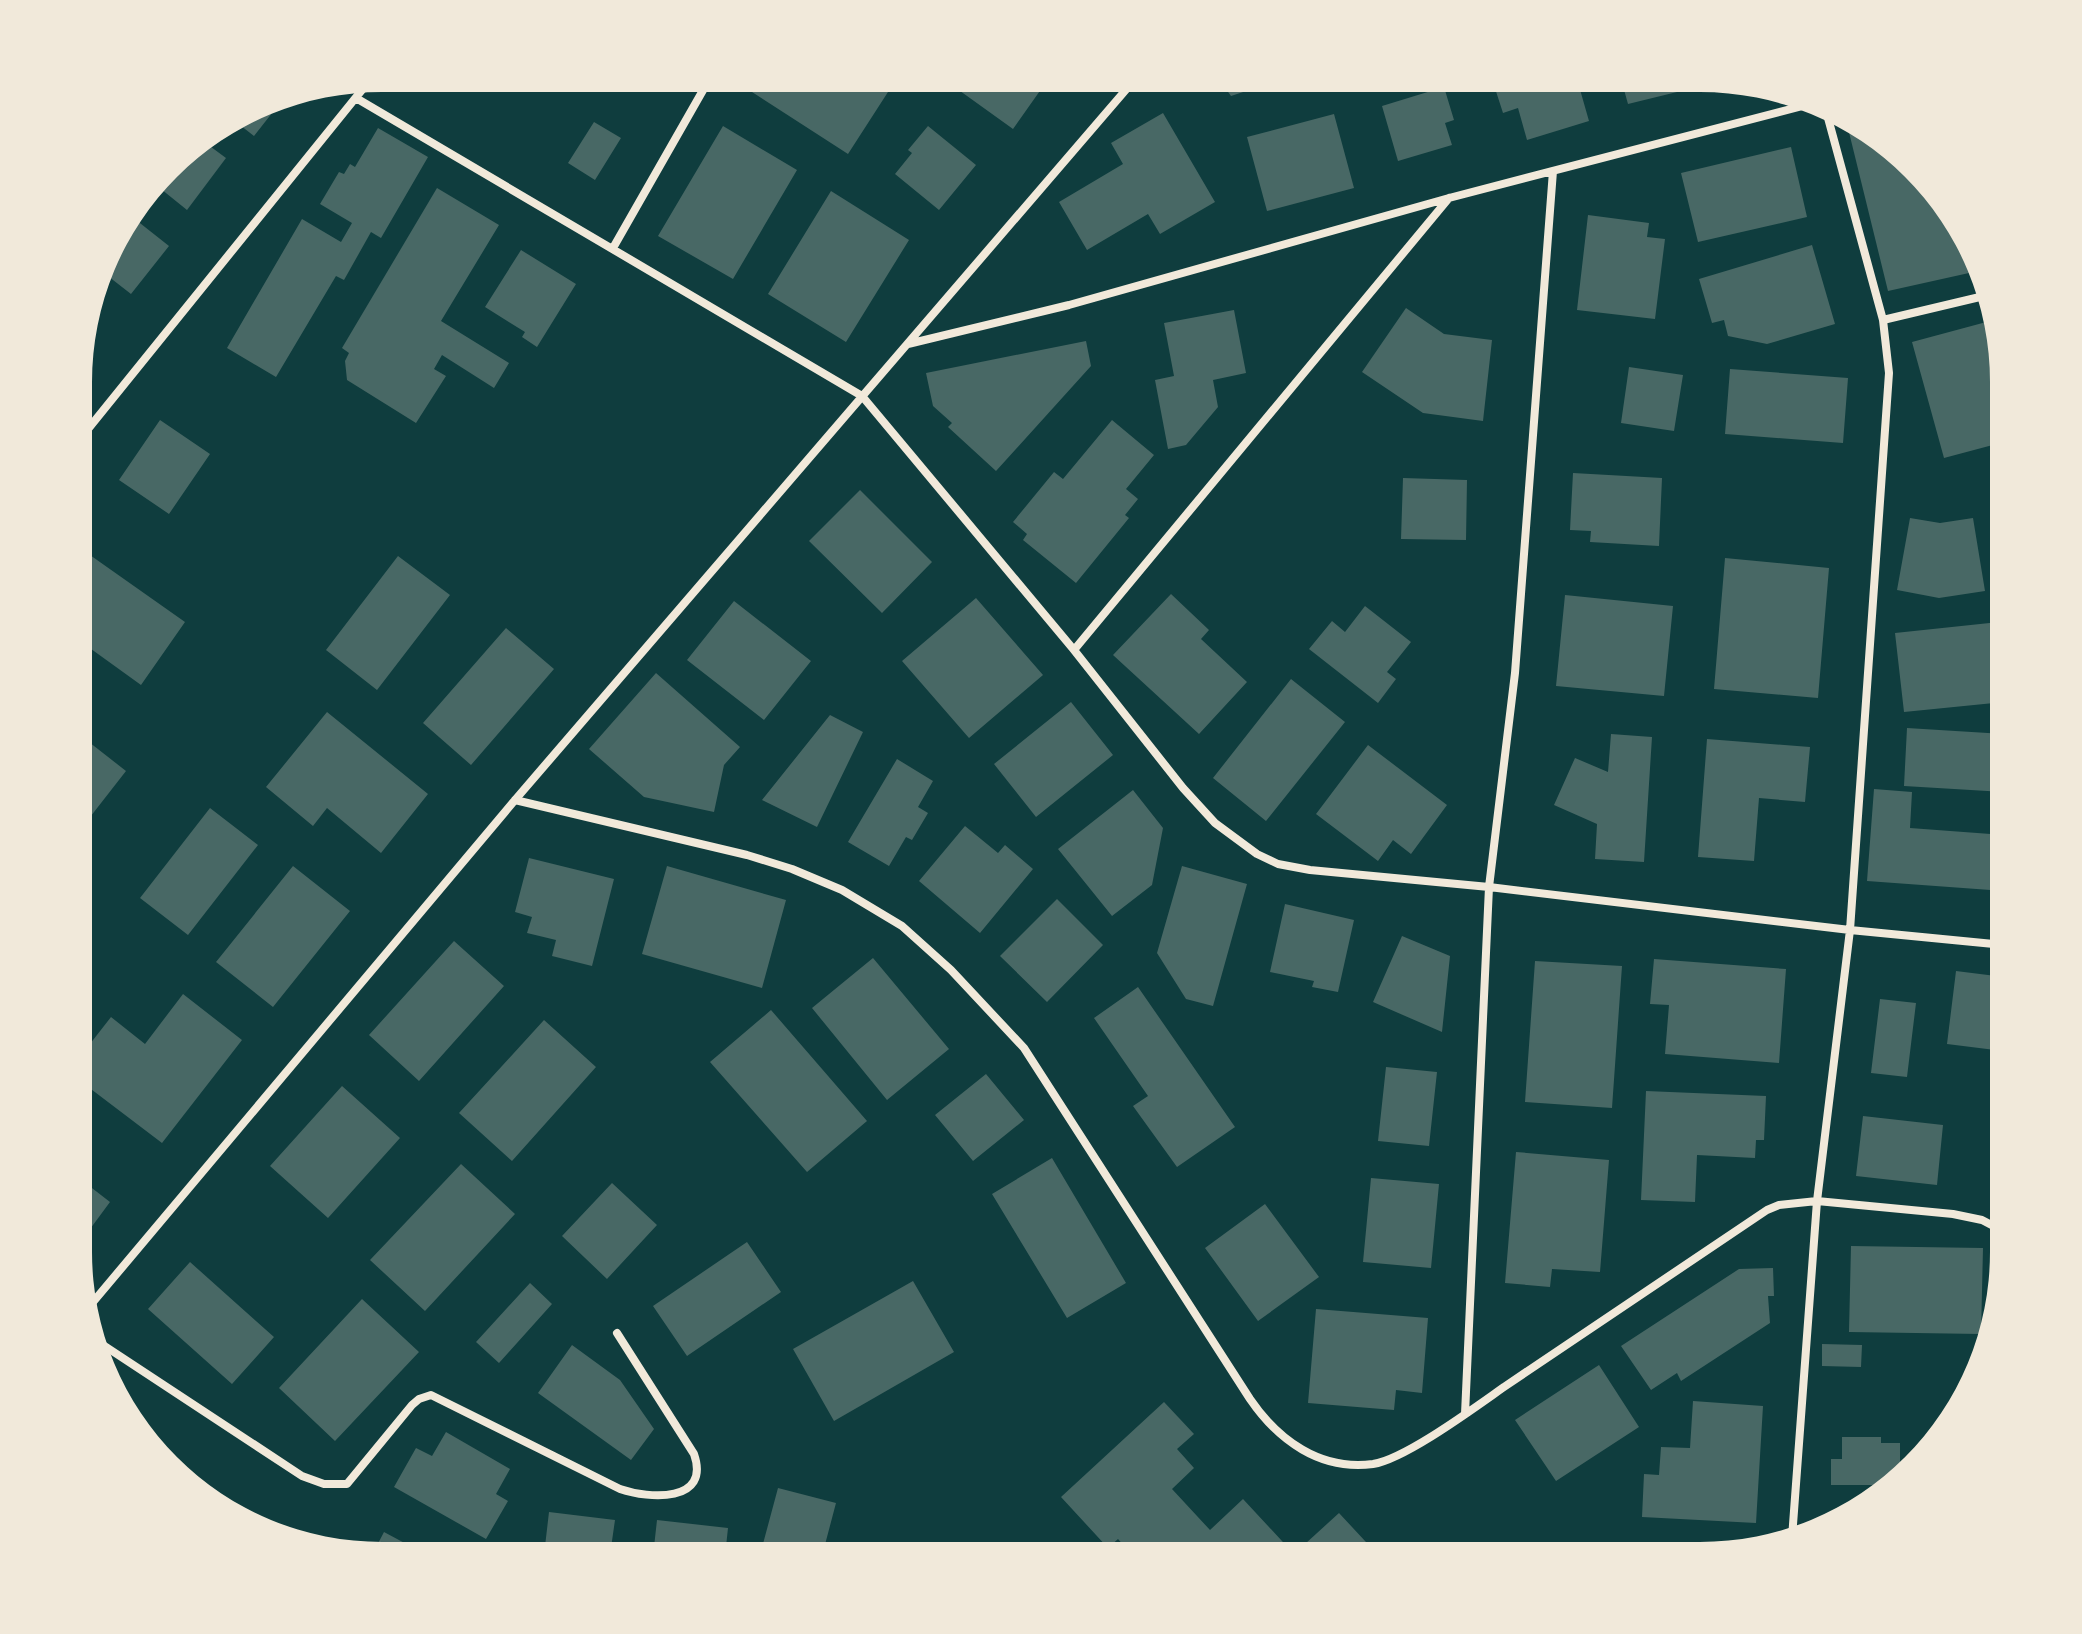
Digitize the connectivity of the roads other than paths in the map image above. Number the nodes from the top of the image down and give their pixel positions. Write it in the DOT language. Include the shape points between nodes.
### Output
graph roads {
  1 [pos="702,92"];
  2 [pos="1124,92"];
  3 [pos="360,93"];
  4 [pos="356,98"];
  5 [pos="1795,108"];
  6 [pos="1829,123"];
  7 [pos="1553,171"];
  8 [pos="1449,198"];
  9 [pos="613,248"];
  10 [pos="1977,298"];
  11 [pos="1883,320"];
  12 [pos="908,344"];
  13 [pos="862,396"];
  14 [pos="92,424"];
  15 [pos="1074,650"];
  16 [pos="515,800"];
  17 [pos="1489,887"];
  18 [pos="1850,930"];
  19 [pos="1990,944"];
  20 [pos="1817,1201"];
  21 [pos="1990,1224"];
  22 [pos="96,1299"];
  23 [pos="617,1333"];
  24 [pos="108,1349"];
  25 [pos="1465,1414"];
  26 [pos="1793,1527"];
  1 -- 9 [label="street"];
  2 -- 12 [label="street"];
  3 -- 4 [label="street"];
  4 -- 9 [label="street"];
  4 -- 14 [label="street"];
  5 -- 7 [label="street"];
  6 -- 11 [label="street"];
  7 -- 8 [label="street"];
  7 -- 17 [label="street" via="1515,673"];
  8 -- 12 [label="street" via="1164,280"];
  8 -- 15 [label="street"];
  9 -- 13 [label="street"];
  10 -- 11 [label="street"];
  11 -- 18 [label="street" via="1888,398"];
  12 -- 13 [label="street"];
  13 -- 15 [label="street"];
  13 -- 16 [label="street"];
  15 -- 17 [label="street" via="1183,788 1245,847 1291,867"];
  16 -- 22 [label="street"];
  16 -- 25 [label="street" via="792,869 860,900 911,934 1024,1048 1250,1399 1292,1445 1331,1460 1377,1463"];
  17 -- 18 [label="street"];
  17 -- 25 [label="street"];
  18 -- 19 [label="street"];
  18 -- 20 [label="street"];
  20 -- 21 [label="street" via="1953,1214"];
  20 -- 25 [label="street" via="1767,1210"];
  20 -- 26 [label="street"];
  23 -- 24 [label="street" via="694,1454 696,1476 673,1495 649,1497 620,1489 431,1395 412,1405 351,1480 341,1486 312,1481"];
}
